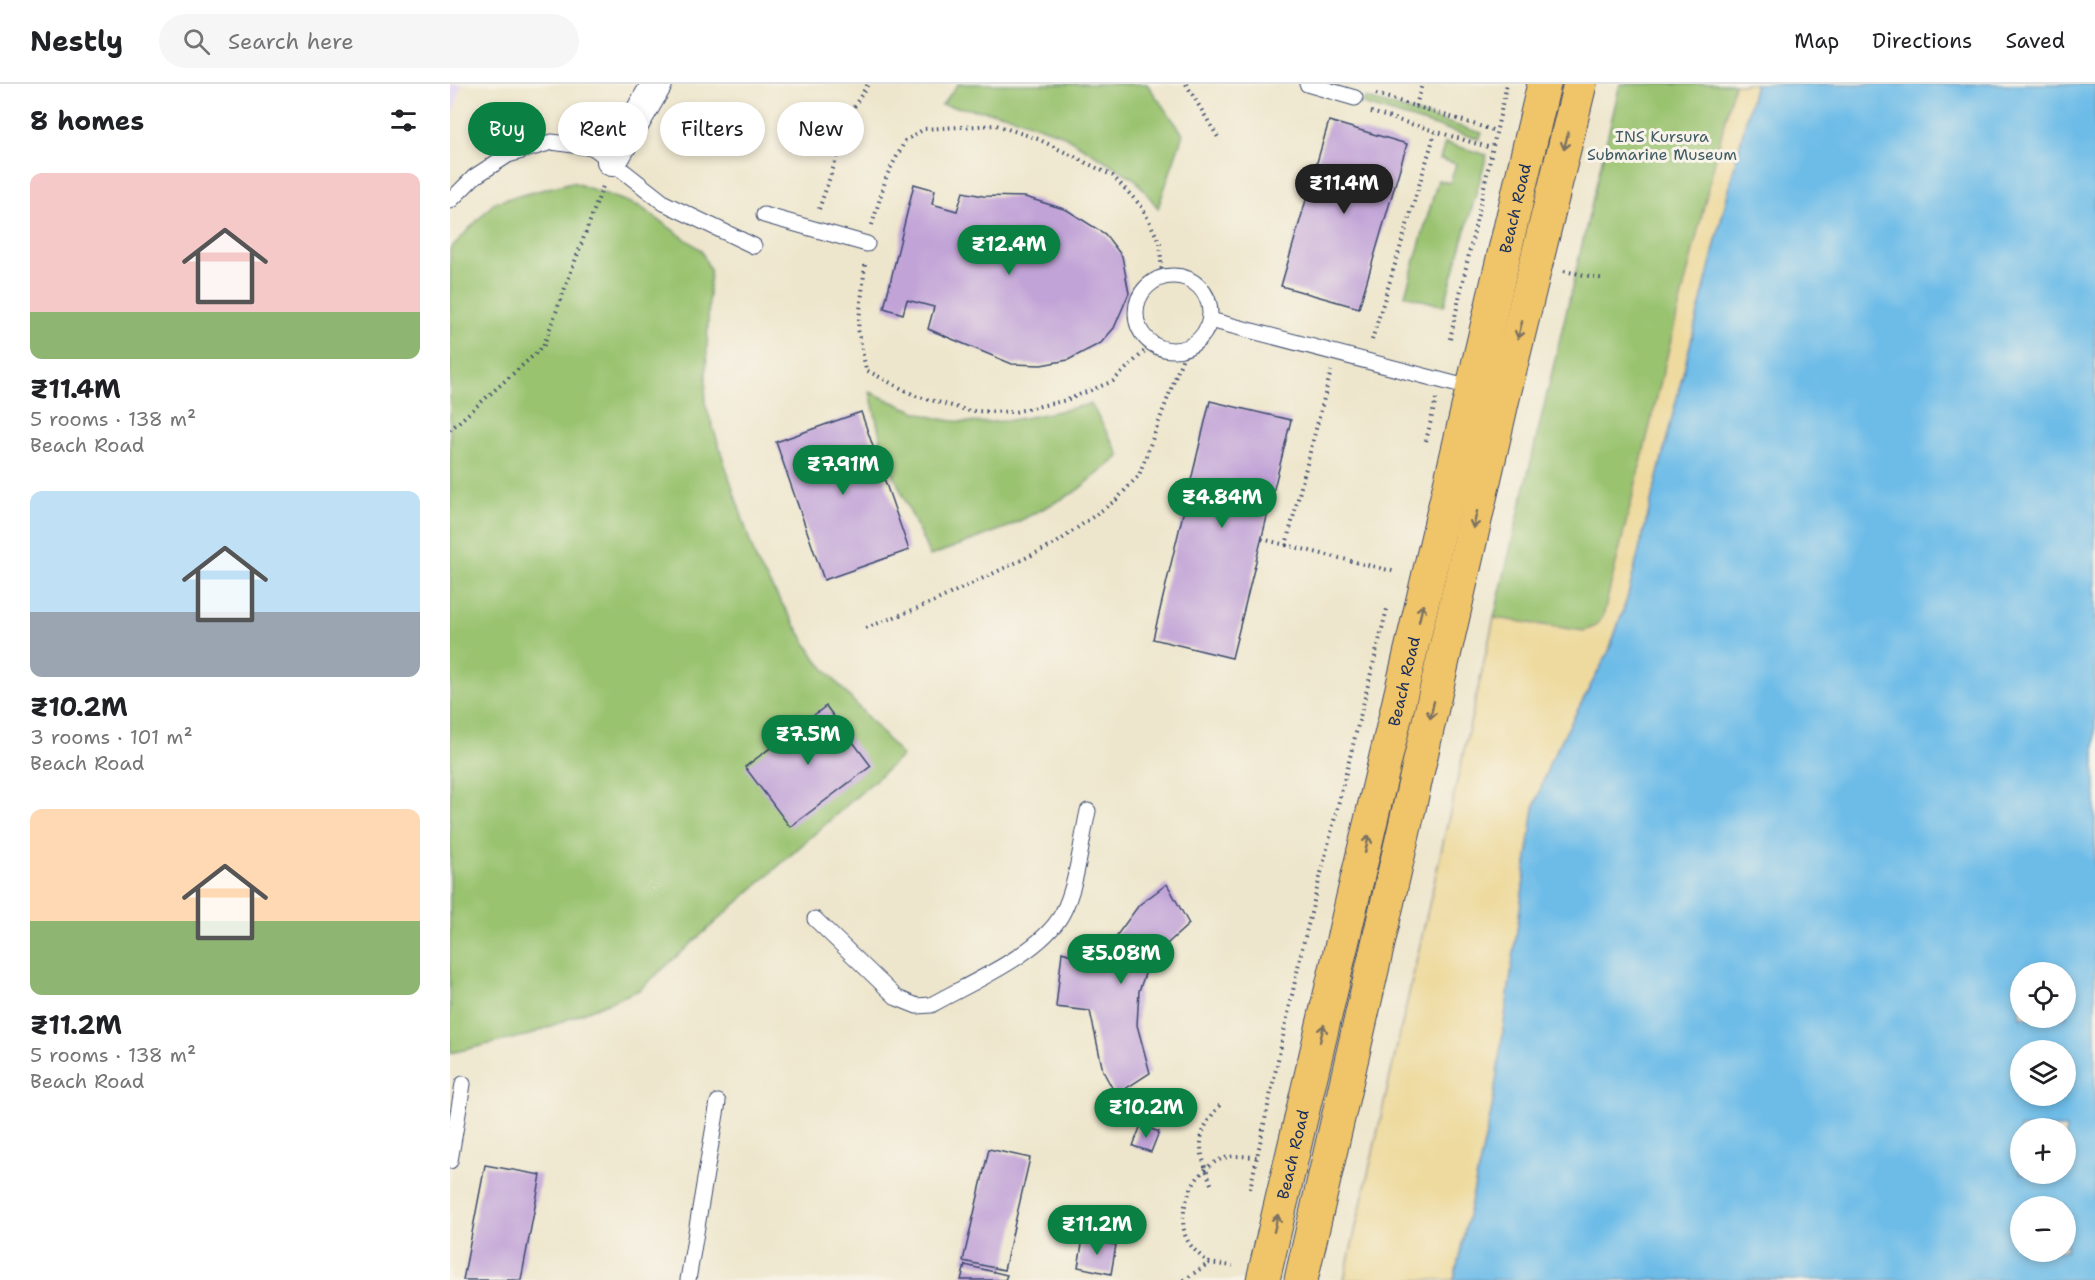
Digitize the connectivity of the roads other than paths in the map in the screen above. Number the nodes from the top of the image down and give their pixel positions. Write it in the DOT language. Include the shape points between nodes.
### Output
graph roads {
  1 [pos="657,84"];
  2 [pos="1307,84"];
  3 [pos="1544,84"];
  4 [pos="1580,84"];
  5 [pos="1359,104"];
  6 [pos="612,161"];
  7 [pos="450,201"];
  8 [pos="764,215"];
  9 [pos="867,244"];
  10 [pos="754,246"];
  11 [pos="1210,320"];
  12 [pos="1488,393"];
  13 [pos="1088,811"];
  14 [pos="815,920"];
  15 [pos="1361,943"];
  16 [pos="463,1084"];
  17 [pos="718,1102"];
  18 [pos="450,1161"];
  19 [pos="688,1280"];
  20 [pos="1263,1280"];
  21 [pos="1300,1280"];
  1 -- 6 [label="street"];
  2 -- 5 [label="lane"];
  3 -- 12 [label="main road, Beach Road"];
  4 -- 12 [label="main road, Beach Road, one-way"];
  6 -- 7 [label="lane" via="594,148 552,142 508,155 474,177"];
  6 -- 10 [label="lane" via="664,203"];
  8 -- 9 [label="lane"];
  11 -- 11 [label="lane" via="1197,342 1174,351 1151,345 1137,326 1137,302 1151,282 1162,277 1187,279 1206,295"];
  11 -- 12 [label="lane"];
  12 -- 15 [label="main road, Beach Road"];
  13 -- 14 [label="lane" via="1064,912 1053,929 1032,948 932,1005 917,1006 897,998"];
  20 -- 15 [label="main road, Beach Road, one-way"];
  15 -- 21 [label="main road, Beach Road"];
  16 -- 18 [label="lane"];
  17 -- 19 [label="lane"];
}
